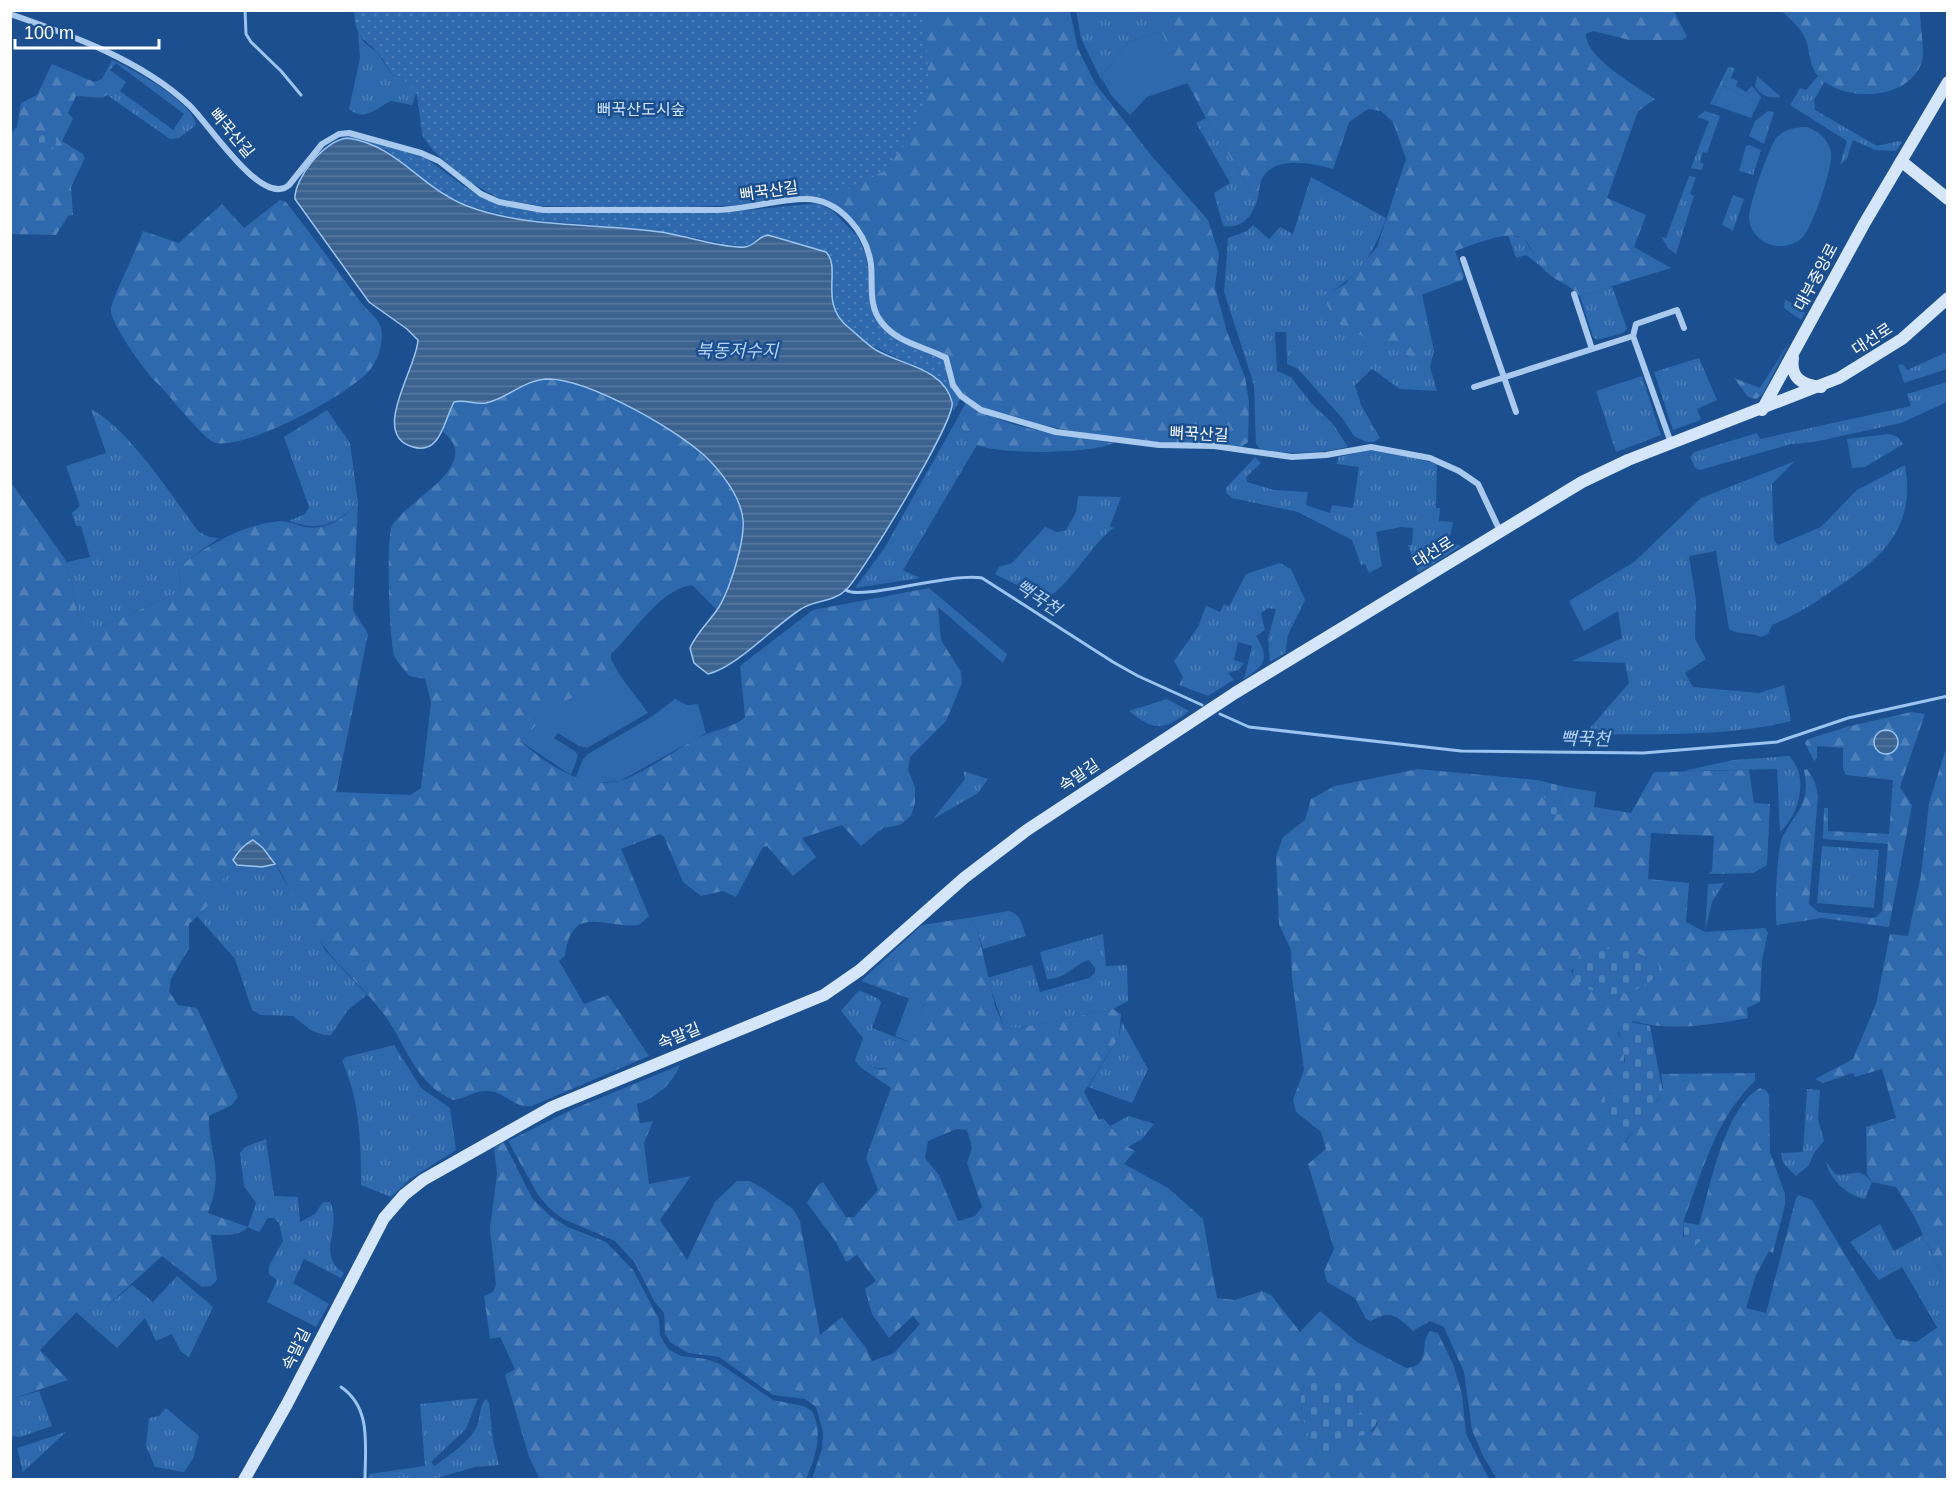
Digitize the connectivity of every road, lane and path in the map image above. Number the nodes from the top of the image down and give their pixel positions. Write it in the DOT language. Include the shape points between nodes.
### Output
graph roads {
  1 [pos="10,14"];
  2 [pos="1947,82"];
  3 [pos="1901,160"];
  4 [pos="1947,199"];
  5 [pos="1463,259"];
  6 [pos="1574,294"];
  7 [pos="1947,298"];
  8 [pos="1947,305"];
  9 [pos="1933,312"];
  10 [pos="1683,328"];
  11 [pos="1633,336"];
  12 [pos="1592,349"];
  13 [pos="1793,357"];
  14 [pos="1504,377"];
  15 [pos="1474,387"];
  16 [pos="1821,387"];
  17 [pos="1762,410"];
  18 [pos="1516,412"];
  19 [pos="1671,444"];
  20 [pos="1500,531"];
  21 [pos="1220,702"];
  22 [pos="244,1479"];
  1 -- 20 [label="street, 뻐꾹산길" via="118,58 168,87 205,122 245,170 274,190 284,189 331,137 349,133 439,161 481,194 499,202 543,210 718,210 818,200 832,206 859,231 871,264 874,309 881,322 908,343 946,358 953,385 981,410 1056,432 1159,445 1214,446 1292,457 1371,447 1413,453 1459,471 1478,484"];
  2 -- 3 [label="street, 대부중앙로"];
  3 -- 4 [label="street"];
  3 -- 13 [label="street, 대부중앙로"];
  5 -- 14 [label="street"];
  6 -- 12 [label="street"];
  7 -- 9 [label="street, 대선로"];
  8 -- 9 [label="street"];
  9 -- 16 [label="street, 대선로" via="1883,353"];
  10 -- 11 [label="street" via="1677,310 1636,324"];
  11 -- 12 [label="street"];
  11 -- 19 [label="street"];
  12 -- 14 [label="street"];
  13 -- 16 [label="street" via="1797,378"];
  13 -- 17 [label="street, 대부중앙로"];
  14 -- 15 [label="street"];
  14 -- 18 [label="street"];
  16 -- 17 [label="street, 대선로"];
  17 -- 19 [label="street, 대선로"];
  19 -- 20 [label="street, 대선로" via="1581,482"];
  20 -- 21 [label="street, 대선로"];
  21 -- 22 [label="street, 속말길" via="988,858 860,970 824,995 552,1107 417,1184 392,1207 375,1232"];
}
